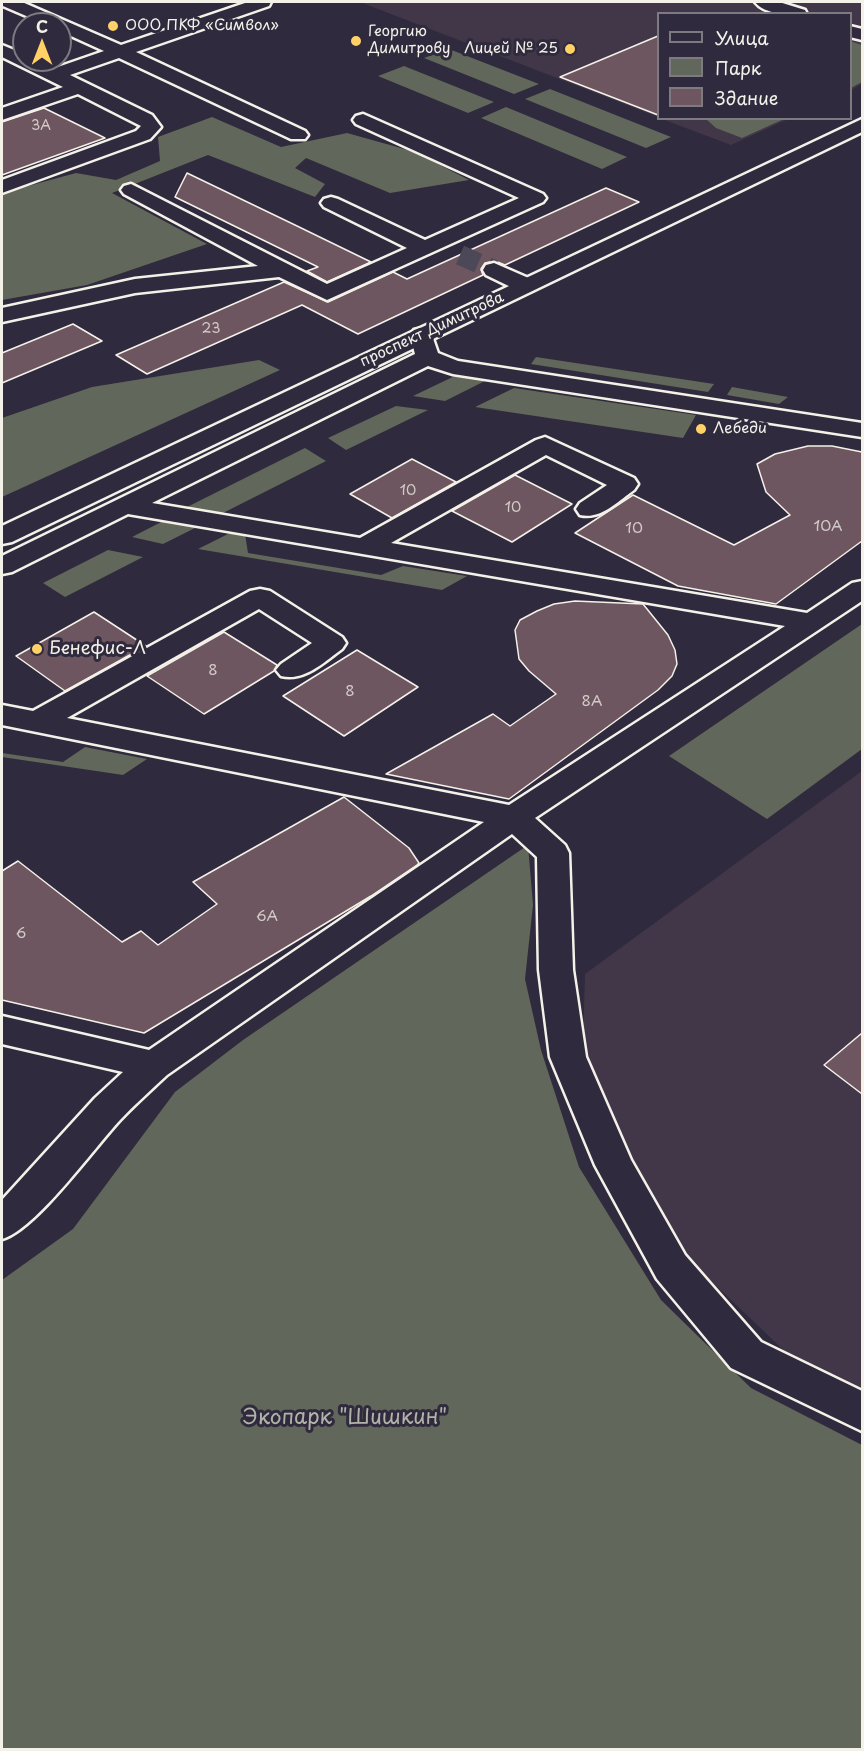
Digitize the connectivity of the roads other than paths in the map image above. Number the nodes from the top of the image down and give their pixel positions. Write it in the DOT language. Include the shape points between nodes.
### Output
graph roads {
  1 [pos="9,2"];
  2 [pos="764,2"];
  3 [pos="248,3"];
  4 [pos="32,12"];
  5 [pos="793,12"];
  6 [pos="72,29"];
  7 [pos="122,52"];
  8 [pos="47,72"];
  9 [pos="53,75"];
  10 [pos="78,88"];
  11 [pos="2,114"];
  12 [pos="363,120"];
  13 [pos="862,125"];
  14 [pos="298,135"];
  15 [pos="2,187"];
  16 [pos="131,190"];
  17 [pos="331,203"];
  18 [pos="432,246"];
  19 [pos="460,255"];
  20 [pos="282,270"];
  21 [pos="494,270"];
  22 [pos="525,285"];
  23 [pos="2,315"];
  24 [pos="424,346"];
  25 [pos="862,430"];
  26 [pos="125,506"];
  27 [pos="589,509"];
  28 [pos="2,536"];
  29 [pos="365,546"];
  30 [pos="2,566"];
  31 [pos="862,590"];
  32 [pos="811,622"];
  33 [pos="291,670"];
  34 [pos="2,715"];
  35 [pos="37,722"];
  36 [pos="514,817"];
  37 [pos="2,1030"];
  38 [pos="154,1065"];
  39 [pos="2,1223"];
  40 [pos="862,1412"];
  1 -- 4 [label="main road"];
  2 -- 5 [label="main road"];
  3 -- 7 [label="main road"];
  6 -- 7 [label="main road"];
  7 -- 9 [label="main road"];
  7 -- 14 [label="main road"];
  8 -- 9 [label="main road"];
  9 -- 10 [label="main road"];
  10 -- 11 [label="main road"];
  10 -- 15 [label="main road" via="145,119 151,127 143,135"];
  12 -- 18 [label="main road" via="536,198"];
  13 -- 22 [label="main road, проспект Димитрова"];
  16 -- 20 [label="main road"];
  17 -- 18 [label="main road"];
  18 -- 19 [label="main road"];
  18 -- 20 [label="main road" via="327,293"];
  20 -- 23 [label="main road" via="135,286"];
  21 -- 22 [label="main road"];
  22 -- 24 [label="main road, проспект Димитрова"];
  24 -- 25 [label="main road" via="453,367"];
  24 -- 26 [label="main road"];
  24 -- 28 [label="main road, проспект Димитрова"];
  26 -- 29 [label="main road"];
  26 -- 30 [label="main road"];
  27 -- 29 [label="main road" via="625,484 545,445"];
  29 -- 32 [label="main road"];
  31 -- 32 [label="main road"];
  32 -- 36 [label="main road"];
  33 -- 35 [label="main road" via="332,643 260,597"];
  34 -- 35 [label="main road"];
  35 -- 36 [label="main road"];
  36 -- 38 [label="main road"];
  36 -- 40 [label="main road" via="553,853 556,970 568,1057 614,1165 671,1267 746,1355"];
  37 -- 38 [label="main road"];
  38 -- 39 [label="main road" via="108,1108"];
}
